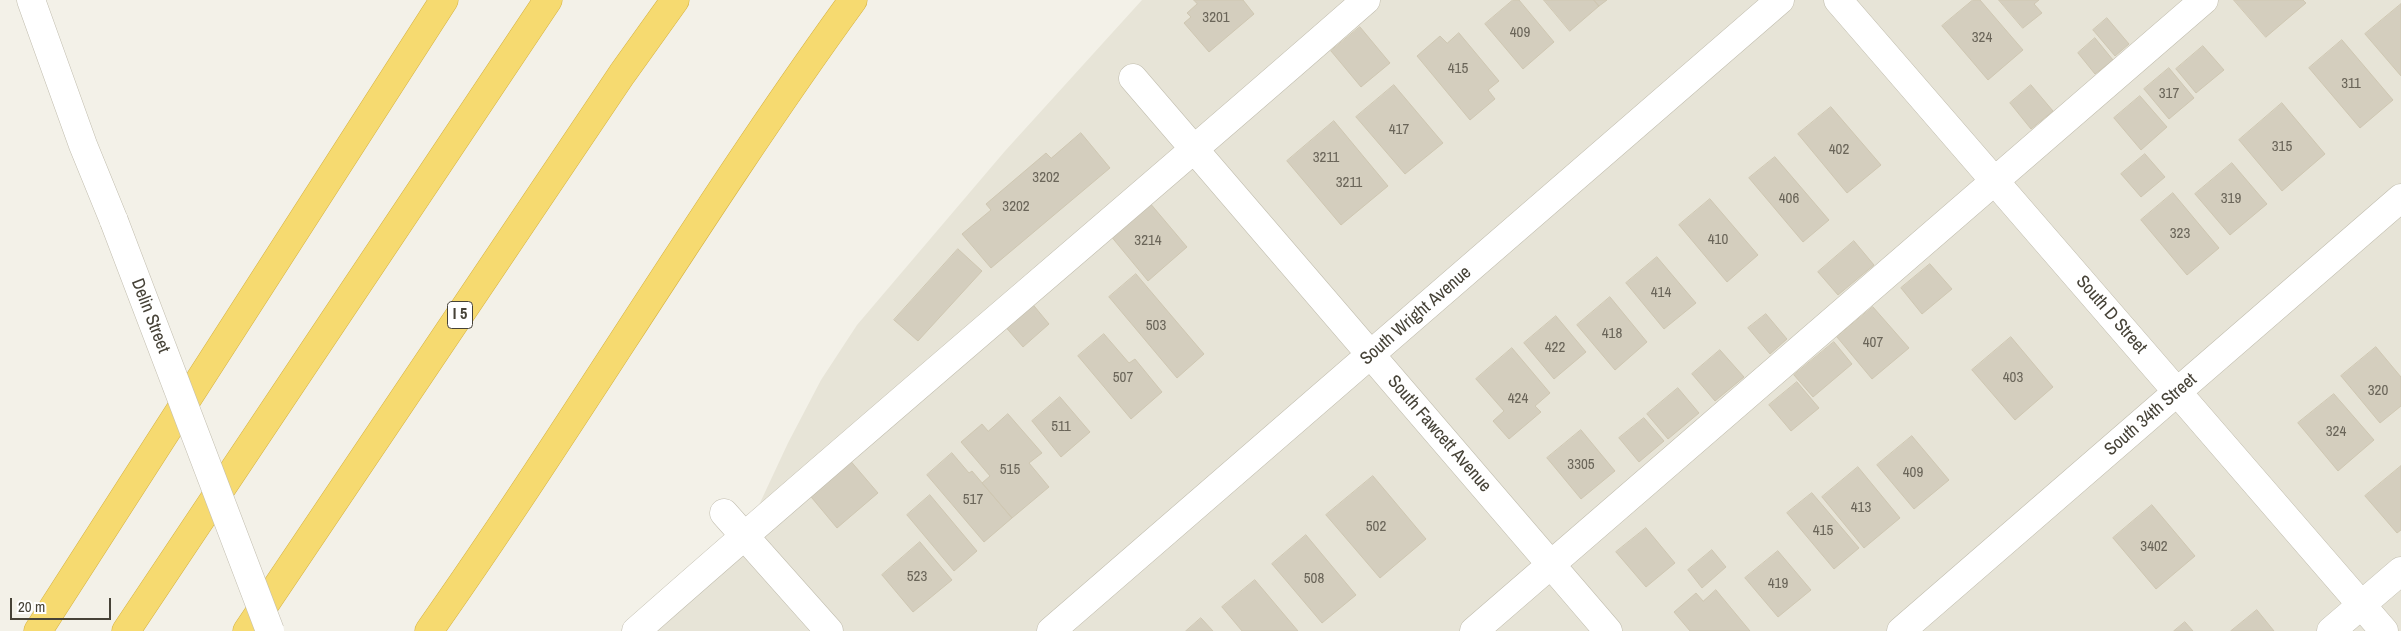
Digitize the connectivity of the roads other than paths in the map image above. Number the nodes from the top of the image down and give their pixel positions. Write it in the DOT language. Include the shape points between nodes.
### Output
graph roads {
  1 [pos="31,0"];
  2 [pos="444,0"];
  3 [pos="548,0"];
  4 [pos="675,0"];
  5 [pos="853,0"];
  6 [pos="1366,0"];
  7 [pos="1780,0"];
  8 [pos="1838,0"];
  9 [pos="2204,0"];
  10 [pos="1133,78"];
  11 [pos="1195,150"];
  12 [pos="1993,180"];
  13 [pos="2401,198"];
  14 [pos="1371,355"];
  15 [pos="2177,392"];
  16 [pos="724,512"];
  17 [pos="744,535"];
  18 [pos="1551,565"];
  19 [pos="2401,571"];
  20 [pos="2362,605"];
  21 [pos="38,631"];
  22 [pos="126,631"];
  23 [pos="247,631"];
  24 [pos="270,631"];
  25 [pos="428,631"];
  26 [pos="636,631"];
  27 [pos="829,631"];
  28 [pos="1051,631"];
  29 [pos="1474,631"];
  30 [pos="1608,631"];
  31 [pos="1901,631"];
  32 [pos="2331,631"];
  33 [pos="2384,631"];
  1 -- 24 [label="street, Delin Street, bridge" via="83,145"];
  2 -- 21 [label="highway"];
  3 -- 22 [label="highway"];
  4 -- 23 [label="highway, I 5"];
  5 -- 25 [label="highway" via="808,62 566,429"];
  6 -- 11 [label="street"];
  7 -- 14 [label="street, South Wright Avenue"];
  8 -- 12 [label="street, South D Street"];
  9 -- 12 [label="street"];
  10 -- 11 [label="street, South Fawcett Avenue"];
  11 -- 14 [label="street, South Fawcett Avenue"];
  11 -- 17 [label="street"];
  12 -- 15 [label="street, South D Street"];
  12 -- 18 [label="street"];
  13 -- 15 [label="street, South 34th Street"];
  14 -- 18 [label="street, South Fawcett Avenue"];
  14 -- 28 [label="street, South Wright Avenue"];
  15 -- 20 [label="street, South D Street"];
  15 -- 31 [label="street, South 34th Street"];
  16 -- 17 [label="street"];
  17 -- 26 [label="street"];
  17 -- 27 [label="street"];
  18 -- 29 [label="street"];
  18 -- 30 [label="street, South Fawcett Avenue"];
  19 -- 20 [label="street"];
  20 -- 32 [label="street"];
  20 -- 33 [label="street, South D Street"];
}
